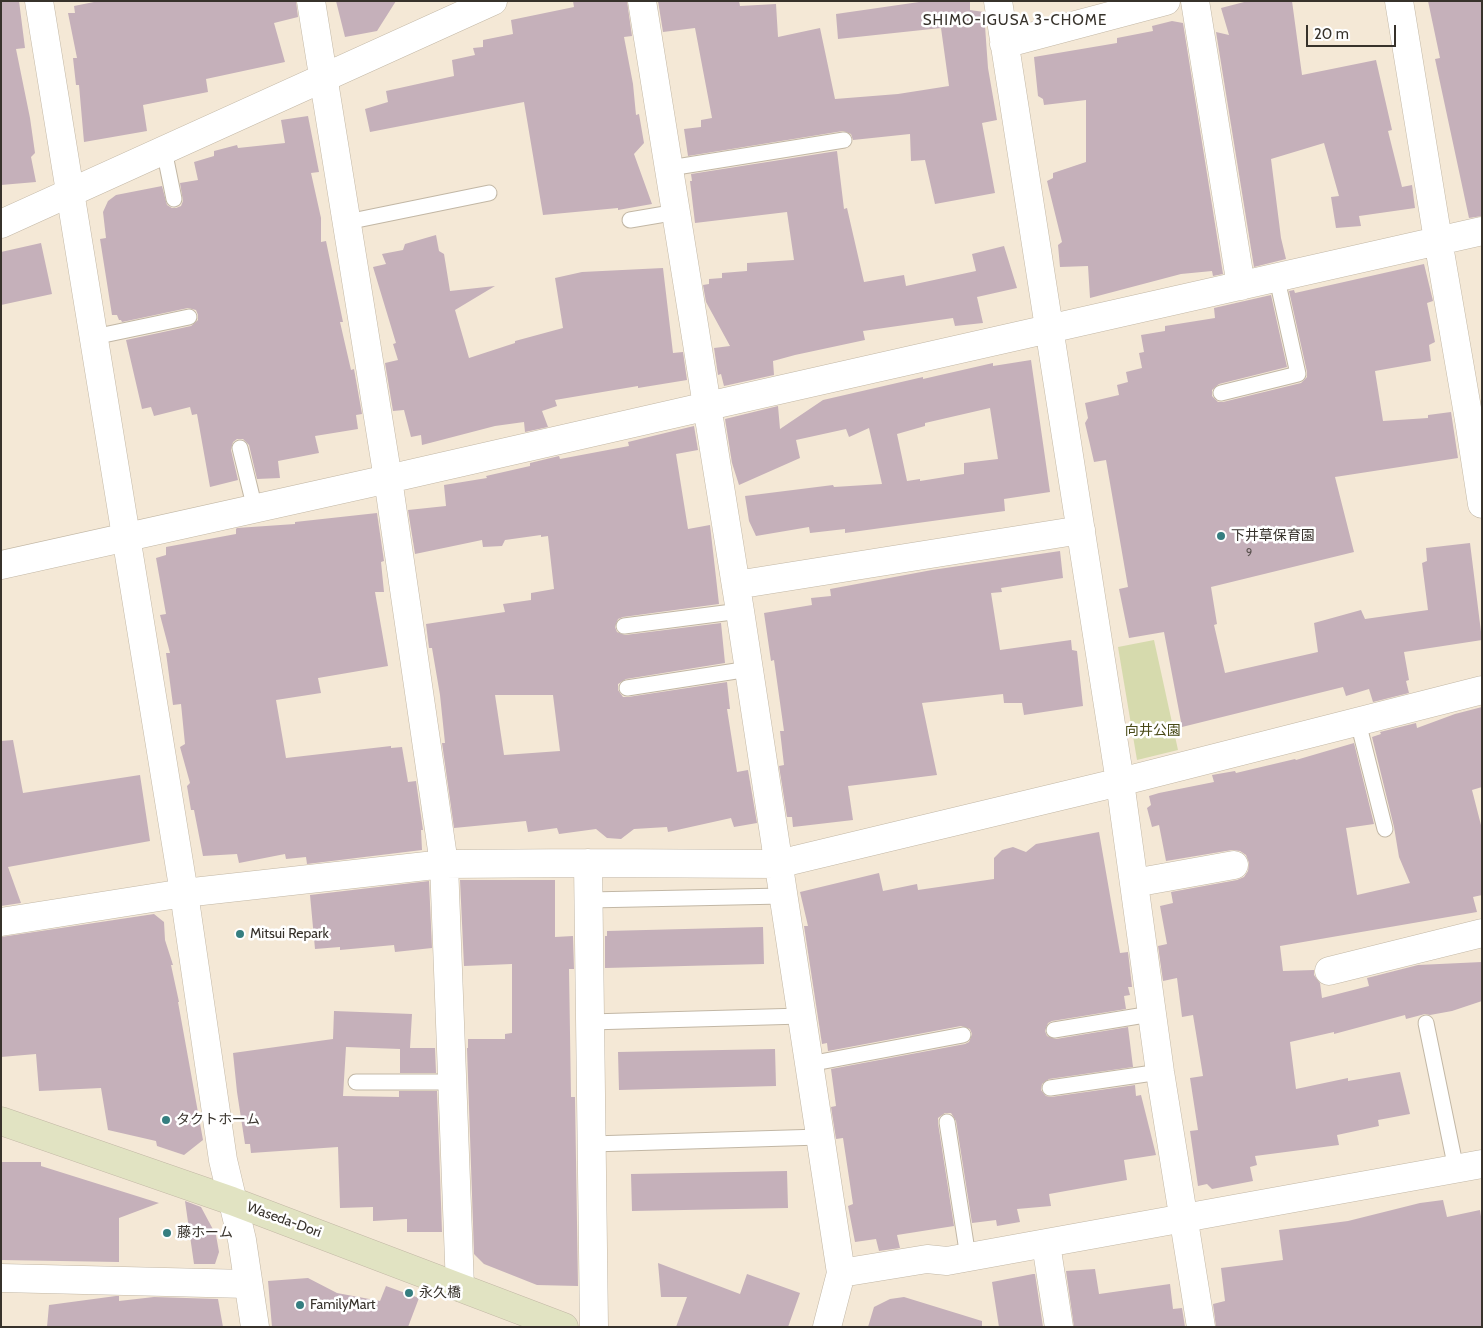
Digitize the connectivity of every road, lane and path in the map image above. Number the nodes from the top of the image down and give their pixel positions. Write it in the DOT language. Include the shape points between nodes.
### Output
graph roads {
  1 [pos="39,1"];
  2 [pos="311,1"];
  3 [pos="493,1"];
  4 [pos="642,1"];
  5 [pos="998,1"];
  6 [pos="1166,1"];
  7 [pos="1195,1"];
  8 [pos="1399,1"];
  9 [pos="1004,44"];
  10 [pos="323,78"];
  11 [pos="844,140"];
  12 [pos="164,150"];
  13 [pos="670,168"];
  14 [pos="70,193"];
  15 [pos="489,193"];
  16 [pos="174,199"];
  17 [pos="677,212"];
  18 [pos="630,220"];
  19 [pos="347,222"];
  20 [pos="1,224"];
  21 [pos="1482,231"];
  22 [pos="1438,240"];
  23 [pos="1277,279"];
  24 [pos="1241,286"];
  25 [pos="189,317"];
  26 [pos="1049,328"];
  27 [pos="94,337"];
  28 [pos="1220,393"];
  29 [pos="708,406"];
  30 [pos="240,448"];
  31 [pos="388,479"];
  32 [pos="1482,504"];
  33 [pos="255,508"];
  34 [pos="1081,530"];
  35 [pos="127,537"];
  36 [pos="1,565"];
  37 [pos="738,598"];
  38 [pos="624,626"];
  39 [pos="749,669"];
  40 [pos="627,688"];
  41 [pos="1482,690"];
  42 [pos="1358,722"];
  43 [pos="1120,782"];
  44 [pos="1385,829"];
  45 [pos="588,863"];
  46 [pos="444,864"];
  47 [pos="778,864"];
  48 [pos="1234,865"];
  49 [pos="1134,884"];
  50 [pos="184,893"];
  51 [pos="783,896"];
  52 [pos="588,900"];
  53 [pos="1,922"];
  54 [pos="1482,933"];
  55 [pos="1329,971"];
  56 [pos="1151,1014"];
  57 [pos="802,1016"];
  58 [pos="590,1022"];
  59 [pos="1426,1022"];
  60 [pos="1054,1030"];
  61 [pos="964,1035"];
  62 [pos="809,1064"];
  63 [pos="1160,1072"];
  64 [pos="356,1082"];
  65 [pos="452,1082"];
  66 [pos="1050,1088"];
  67 [pos="1,1121"];
  68 [pos="947,1122"];
  69 [pos="820,1138"];
  70 [pos="592,1144"];
  71 [pos="1469,1167"];
  72 [pos="232,1201"];
  73 [pos="1184,1219"];
  74 [pos="1046,1244"];
  75 [pos="968,1258"];
  76 [pos="841,1273"];
  77 [pos="1,1278"];
  78 [pos="248,1284"];
  79 [pos="460,1287"];
  80 [pos="254,1327"];
  81 [pos="564,1327"];
  82 [pos="594,1327"];
  83 [pos="828,1327"];
  84 [pos="1059,1327"];
  85 [pos="1201,1327"];
  1 -- 14 [label="street"];
  2 -- 10 [label="street"];
  3 -- 10 [label="street"];
  4 -- 13 [label="street"];
  5 -- 9 [label="street"];
  6 -- 9 [label="street"];
  7 -- 24 [label="street"];
  8 -- 22 [label="street"];
  9 -- 26 [label="street"];
  10 -- 12 [label="street"];
  10 -- 19 [label="street"];
  11 -- 13 [label="lane"];
  12 -- 14 [label="street"];
  12 -- 16 [label="lane"];
  13 -- 17 [label="street"];
  14 -- 20 [label="street"];
  14 -- 27 [label="street"];
  15 -- 19 [label="lane"];
  17 -- 18 [label="lane"];
  17 -- 29 [label="street"];
  19 -- 31 [label="street"];
  21 -- 22 [label="street"];
  22 -- 23 [label="street"];
  22 -- 32 [label="street"];
  23 -- 24 [label="street"];
  23 -- 28 [label="lane" via="1298,374"];
  24 -- 26 [label="street"];
  25 -- 27 [label="lane"];
  26 -- 29 [label="street"];
  26 -- 34 [label="street"];
  27 -- 35 [label="street"];
  29 -- 31 [label="street"];
  29 -- 37 [label="street"];
  30 -- 33 [label="lane"];
  31 -- 33 [label="street"];
  31 -- 46 [label="street"];
  33 -- 35 [label="street"];
  34 -- 37 [label="street"];
  34 -- 43 [label="street"];
  35 -- 36 [label="street"];
  35 -- 50 [label="street"];
  37 -- 38 [label="lane"];
  37 -- 39 [label="street"];
  39 -- 40 [label="lane"];
  39 -- 47 [label="street"];
  41 -- 42 [label="street"];
  42 -- 43 [label="street"];
  42 -- 44 [label="lane"];
  43 -- 47 [label="street"];
  43 -- 49 [label="street"];
  45 -- 46 [label="street"];
  45 -- 47 [label="street"];
  45 -- 52 [label="street"];
  46 -- 50 [label="street"];
  46 -- 65 [label="street"];
  47 -- 51 [label="street"];
  48 -- 49 [label="street"];
  49 -- 56 [label="street"];
  50 -- 53 [label="street"];
  50 -- 72 [label="street" via="223,1160"];
  51 -- 52 [label="lane"];
  51 -- 57 [label="street"];
  52 -- 58 [label="street"];
  54 -- 55 [label="street"];
  56 -- 60 [label="lane"];
  56 -- 63 [label="street"];
  57 -- 58 [label="lane"];
  57 -- 62 [label="street"];
  58 -- 70 [label="street"];
  59 -- 71 [label="lane"];
  61 -- 62 [label="lane"];
  62 -- 69 [label="street"];
  63 -- 66 [label="lane"];
  63 -- 73 [label="street"];
  64 -- 65 [label="lane"];
  65 -- 79 [label="street"];
  67 -- 72 [label="main road, Waseda-Dori"];
  68 -- 75 [label="lane"];
  69 -- 70 [label="lane"];
  69 -- 76 [label="street"];
  70 -- 82 [label="street"];
  71 -- 73 [label="street"];
  72 -- 78 [label="street"];
  72 -- 79 [label="main road, Waseda-Dori"];
  73 -- 74 [label="street"];
  73 -- 85 [label="street"];
  74 -- 75 [label="street"];
  74 -- 84 [label="street"];
  75 -- 76 [label="street" via="927,1259"];
  76 -- 83 [label="street"];
  77 -- 78 [label="street"];
  78 -- 80 [label="street"];
  79 -- 81 [label="main road, Waseda-Dori"];
}
